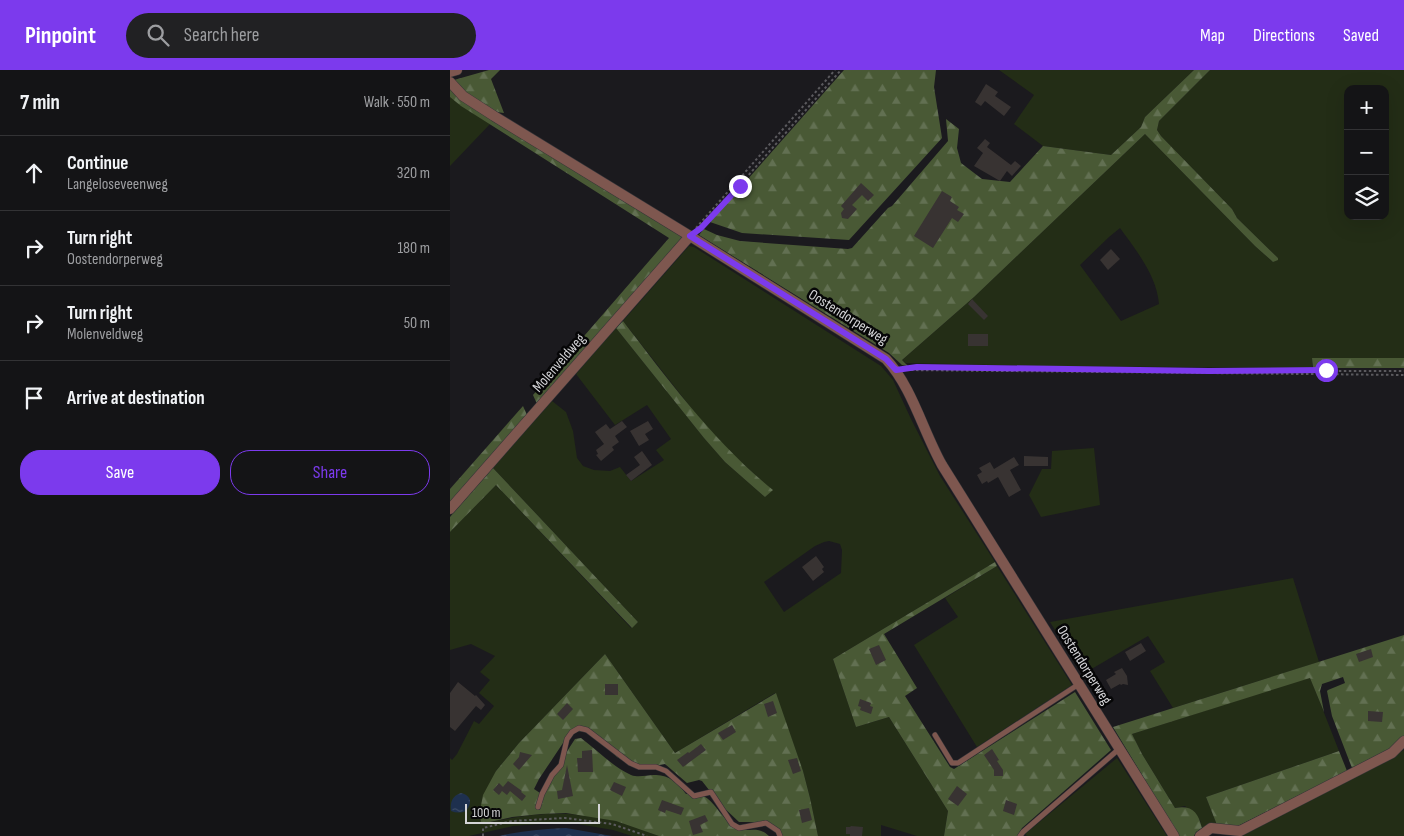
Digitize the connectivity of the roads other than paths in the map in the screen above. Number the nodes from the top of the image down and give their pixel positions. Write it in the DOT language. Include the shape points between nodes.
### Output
graph roads {
  1 [pos="457,70"];
  2 [pos="450,72"];
  3 [pos="450,82"];
  4 [pos="690,236"];
  5 [pos="450,509"];
  6 [pos="1079,684"];
  7 [pos="935,735"];
  8 [pos="1404,741"];
  9 [pos="1120,749"];
  10 [pos="538,807"];
  11 [pos="780,836"];
  12 [pos="1020,836"];
  13 [pos="1174,836"];
  14 [pos="1200,836"];
  1 -- 2 [label="street"];
  3 -- 4 [label="street, Oostendorperweg" via="463,96 494,116"];
  4 -- 5 [label="street, Molenveldweg"];
  4 -- 6 [label="street, Oostendorperweg" via="886,359 896,370 942,465"];
  6 -- 7 [label="lane" via="958,763 952,763"];
  6 -- 9 [label="street, Oostendorperweg"];
  8 -- 14 [label="street" via="1392,753 1240,830 1211,828"];
  9 -- 12 [label="lane"];
  9 -- 13 [label="street, Oostendorperweg"];
  10 -- 11 [label="lane" via="552,775 561,765 567,739 579,728 587,730 630,763 666,771 694,796 711,792 732,824 739,828 766,823"];
}
